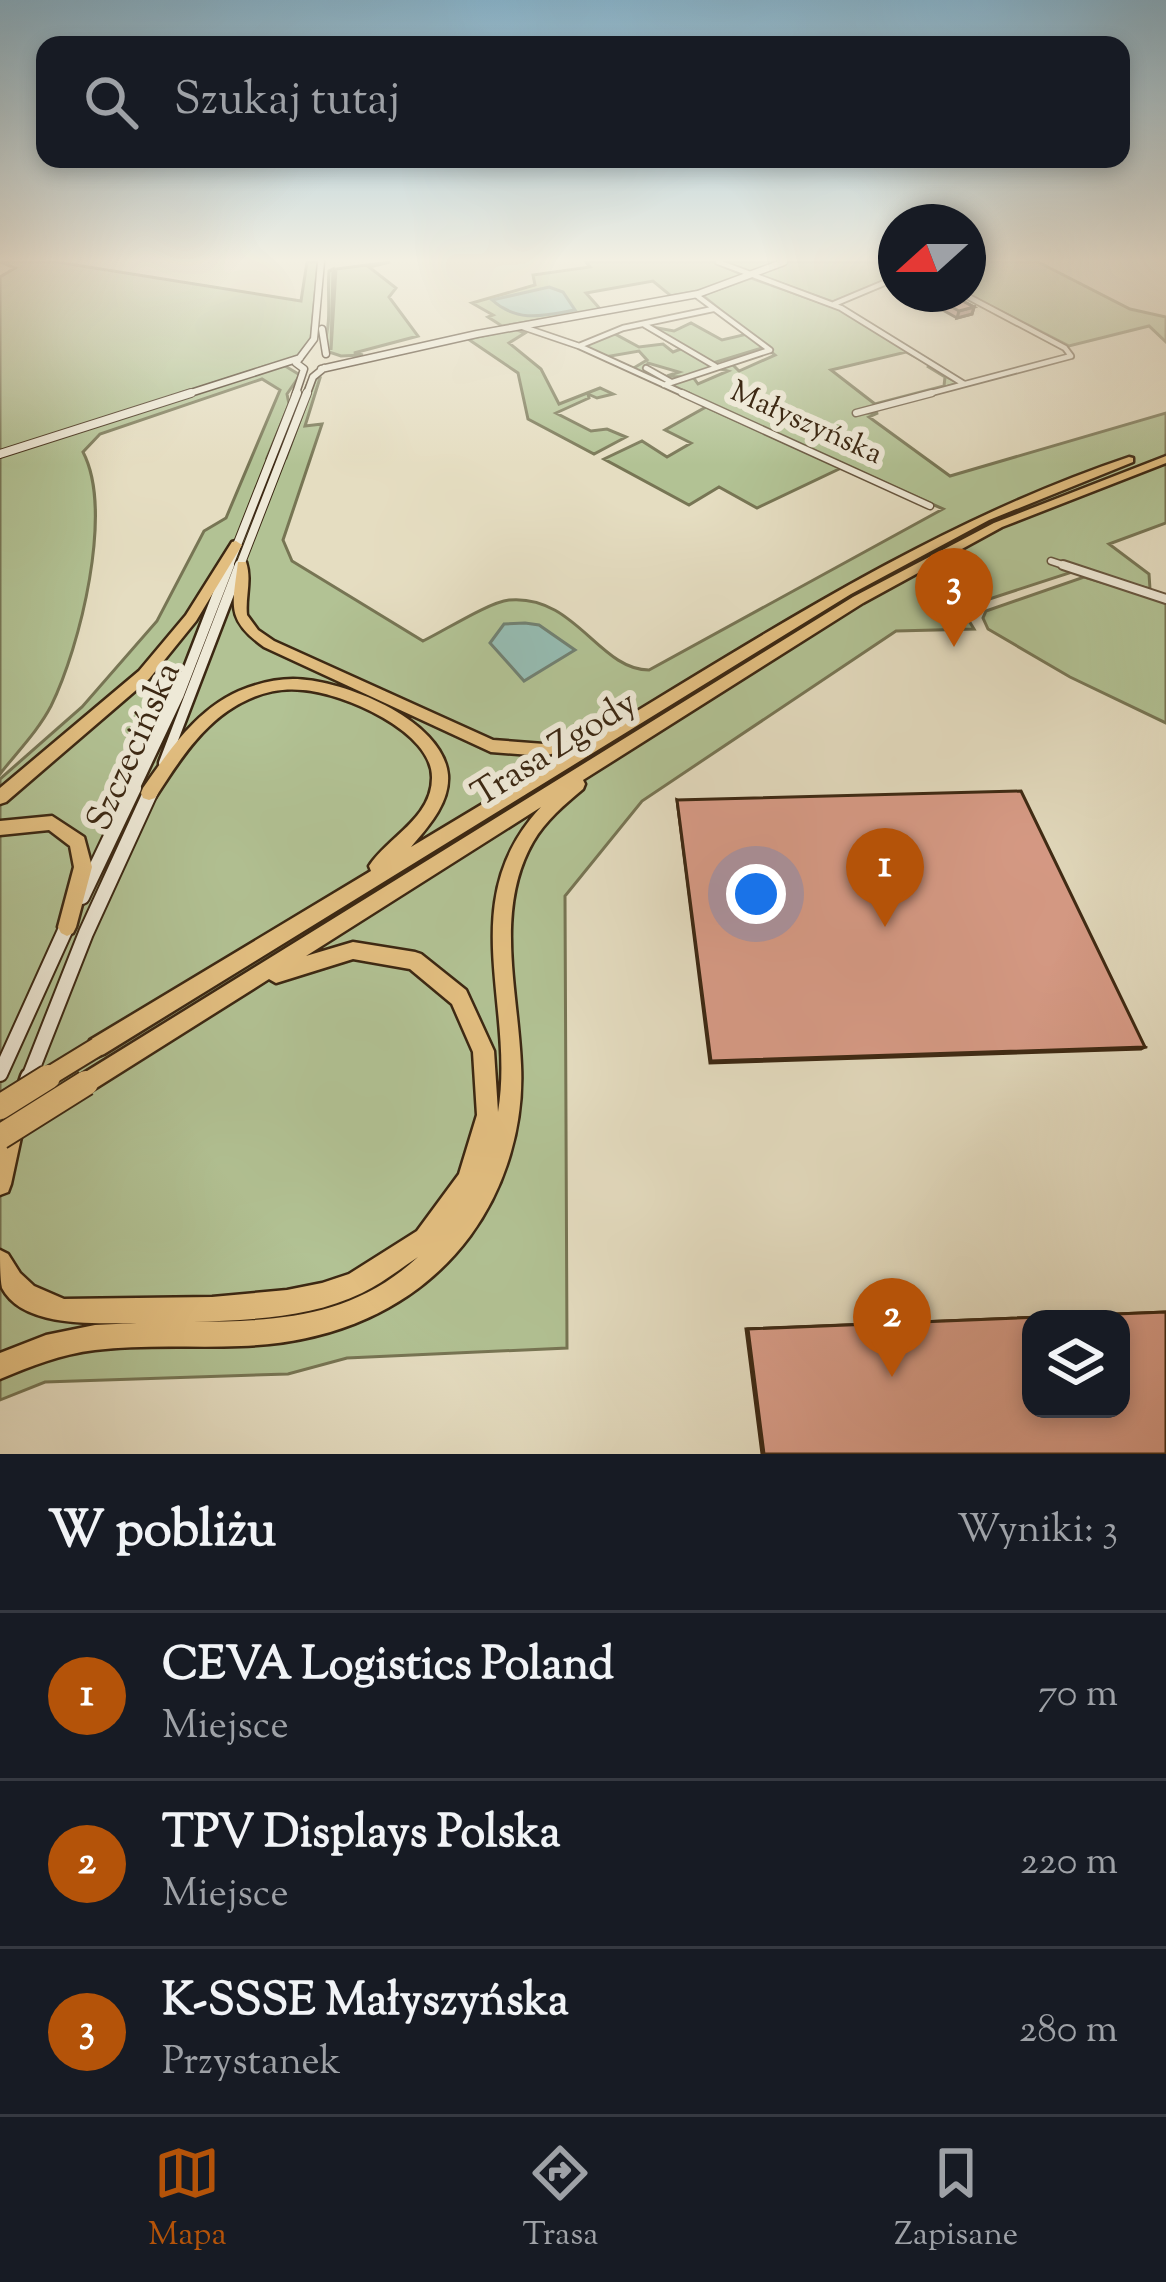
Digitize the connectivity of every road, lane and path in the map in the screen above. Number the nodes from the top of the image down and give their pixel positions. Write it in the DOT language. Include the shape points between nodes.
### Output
graph roads {
  1 [pos="315,330"];
  2 [pos="321,330"];
  3 [pos="500,330"];
  4 [pos="531,330"];
  5 [pos="625,330"];
  6 [pos="652,330"];
  7 [pos="742,330"];
  8 [pos="875,330"];
  9 [pos="1028,330"];
  10 [pos="579,346"];
  11 [pos="328,361"];
  12 [pos="301,362"];
  13 [pos="716,366"];
  14 [pos="646,368"];
  15 [pos="667,384"];
  16 [pos="965,385"];
  17 [pos="856,412"];
  18 [pos="1166,448"];
  19 [pos="0,454"];
  20 [pos="1166,459"];
  21 [pos="930,506"];
  22 [pos="236,545"];
  23 [pos="1051,561"];
  24 [pos="242,566"];
  25 [pos="1166,599"];
  26 [pos="652,707"];
  27 [pos="626,744"];
  28 [pos="149,793"];
  29 [pos="0,797"];
  30 [pos="0,828"];
  31 [pos="298,925"];
  32 [pos="67,927"];
  33 [pos="183,1022"];
  34 [pos="0,1074"];
  35 [pos="4,1121"];
  36 [pos="0,1152"];
  37 [pos="0,1184"];
  38 [pos="0,1262"];
  39 [pos="0,1366"];
  1 -- 12 [label="main road, Szczecińska"];
  2 -- 11 [label="main road"];
  3 -- 11 [label="main road"];
  4 -- 10 [label="street, Małyszyńska"];
  5 -- 10 [label="street"];
  6 -- 13 [label="street"];
  7 -- 13 [label="street, Małyszyńska" via="770,350"];
  8 -- 16 [label="street"];
  9 -- 16 [label="street" via="1071,354"];
  10 -- 15 [label="street, Małyszyńska"];
  11 -- 12 [label="main road"];
  11 -- 12 [label="main road"];
  11 -- 24 [label="main road, Szczecińska" via="314,376"];
  12 -- 19 [label="main road"];
  12 -- 22 [label="main road, Szczecińska"];
  13 -- 15 [label="street, Małyszyńska"];
  14 -- 15 [label="street"];
  15 -- 21 [label="street, Małyszyńska"];
  16 -- 17 [label="street"];
  18 -- 26 [label="highway, Trasa Zgody" via="1048,490 922,549"];
  20 -- 27 [label="highway, Trasa Zgody" via="1031,510 934,558"];
  22 -- 29 [label="highway" via="144,675"];
  22 -- 32 [label="main road, Szczecińska" via="169,716"];
  23 -- 25 [label="street"];
  24 -- 26 [label="highway" via="238,611 261,639 491,746 544,750"];
  24 -- 28 [label="main road, Szczecińska"];
  26 -- 31 [label="highway, Trasa Zgody"];
  27 -- 33 [label="highway, Trasa Zgody"];
  27 -- 39 [label="highway" via="555,803 516,857 502,910 511,1069 506,1132 484,1196 436,1261 384,1299 312,1326 80,1340"];
  28 -- 31 [label="highway" via="199,726 264,688 332,688 430,742 440,774 429,815 410,840"];
  28 -- 35 [label="main road, Szczecińska"];
  30 -- 32 [label="highway" via="52,823 78,842 82,876"];
  31 -- 35 [label="highway, Trasa Zgody, bridge" via="98,1047"];
  32 -- 34 [label="main road, Szczecińska"];
  33 -- 35 [label="highway, Trasa Zgody, bridge" via="86,1083"];
  33 -- 38 [label="highway" via="323,956 389,955 436,975 478,1025 490,1062 489,1116 454,1204 404,1256 370,1276 265,1304 64,1310 19,1291"];
  35 -- 36 [label="main road, Szczecińska"];
  35 -- 37 [label="highway"];
}
